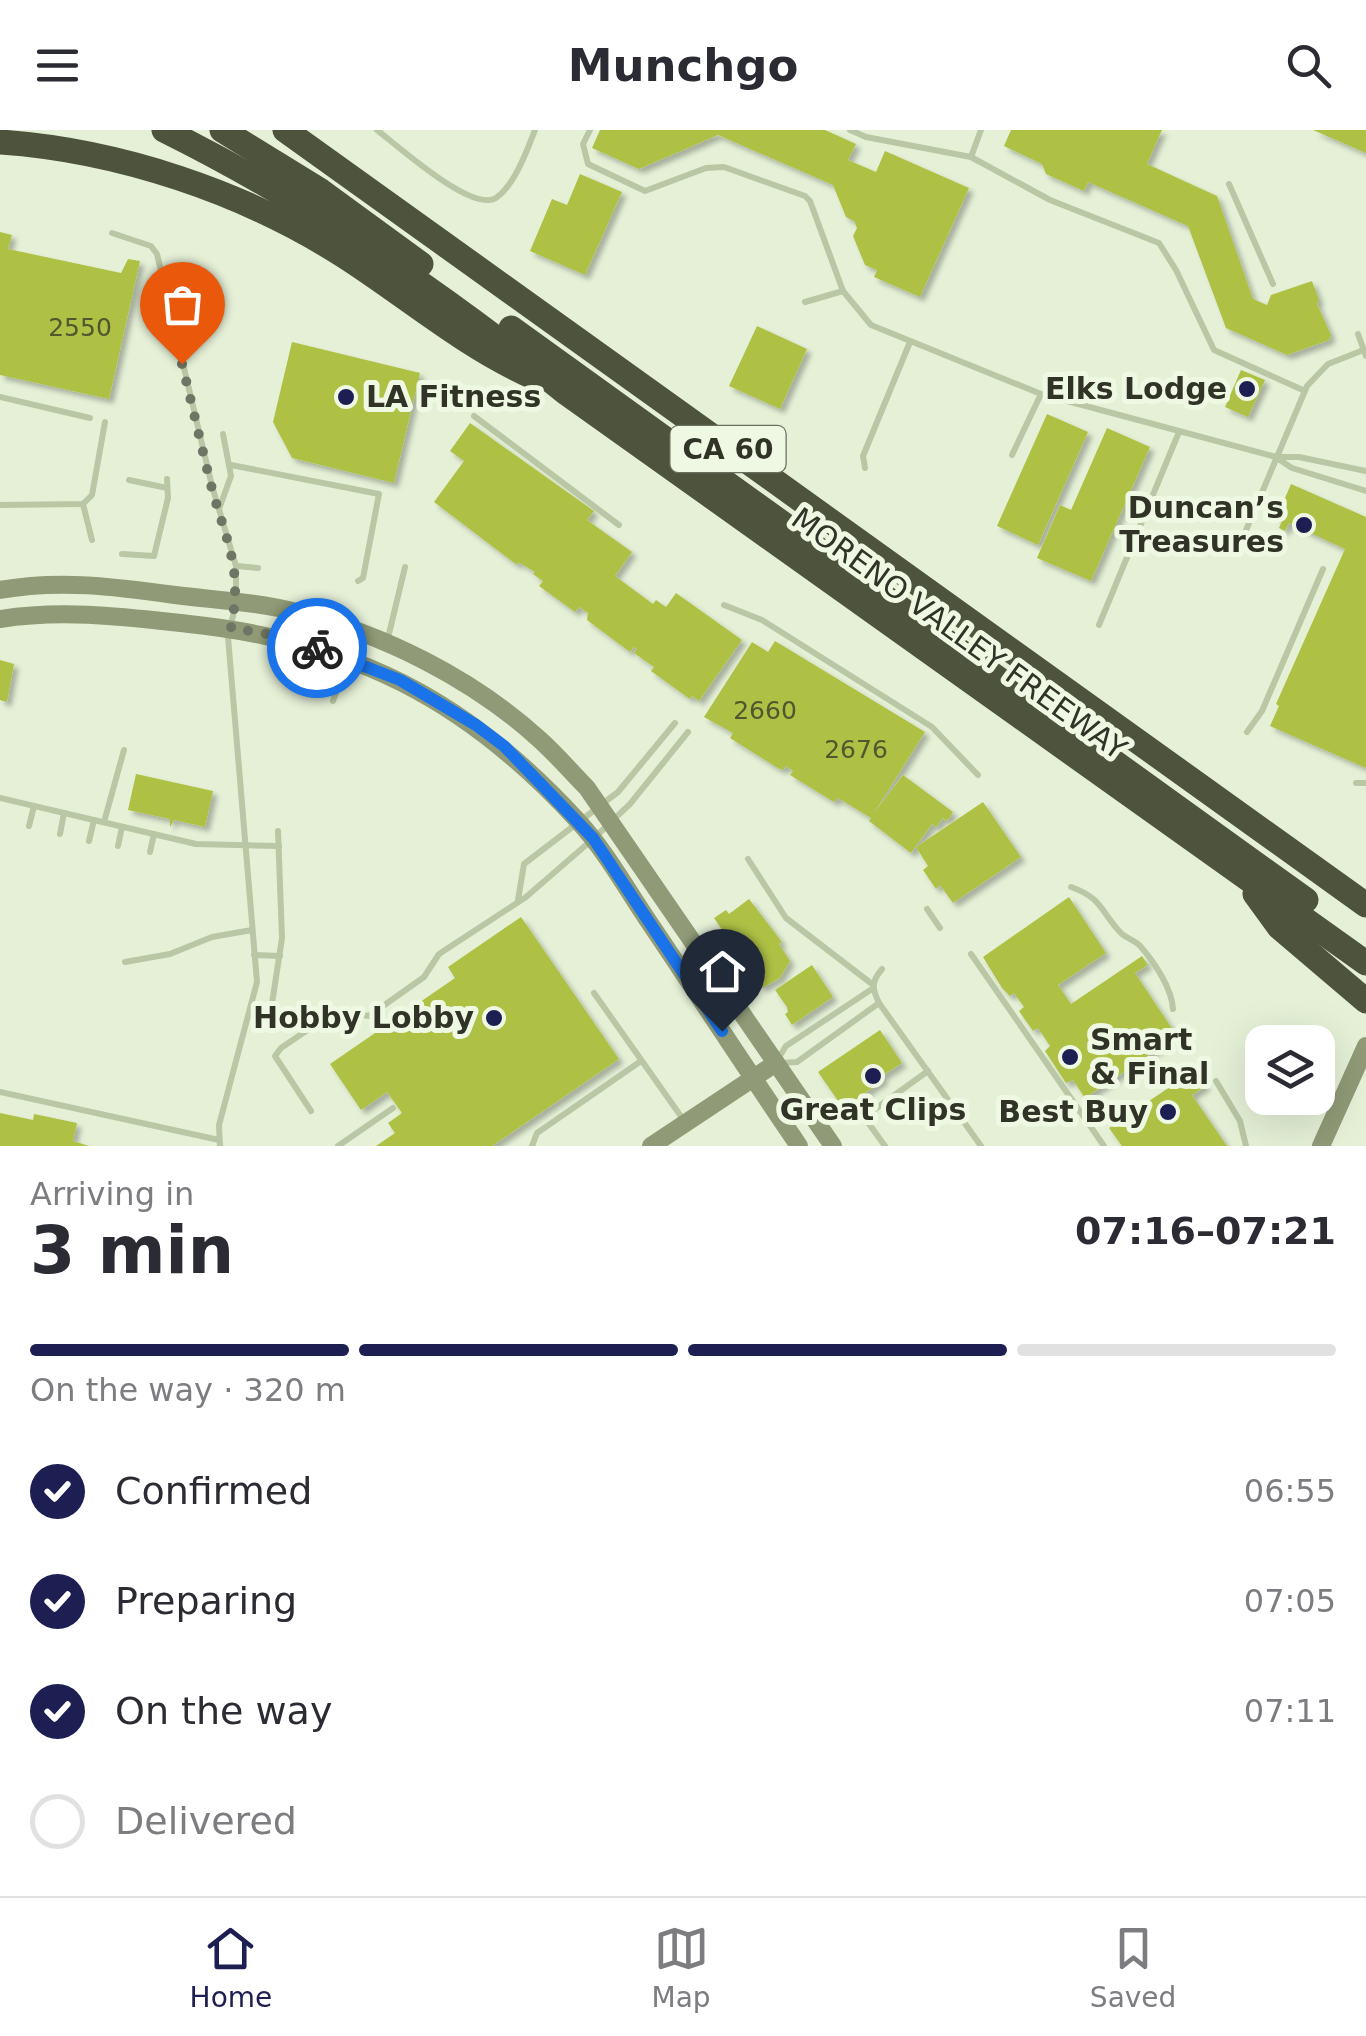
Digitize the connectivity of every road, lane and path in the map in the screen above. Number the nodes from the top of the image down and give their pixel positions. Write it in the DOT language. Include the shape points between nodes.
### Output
graph roads {
  1 [pos="164,130"];
  2 [pos="222,130"];
  3 [pos="285,130"];
  4 [pos="377,130"];
  5 [pos="536,130"];
  6 [pos="590,130"];
  7 [pos="850,130"];
  8 [pos="981,130"];
  9 [pos="0,142"];
  10 [pos="971,157"];
  11 [pos="1229,184"];
  12 [pos="112,234"];
  13 [pos="1273,284"];
  14 [pos="844,291"];
  15 [pos="804,302"];
  16 [pos="1358,334"];
  17 [pos="910,342"];
  18 [pos="1365,352"];
  19 [pos="1305,391"];
  20 [pos="565,392"];
  21 [pos="1041,394"];
  22 [pos="0,398"];
  23 [pos="474,416"];
  24 [pos="90,418"];
  25 [pos="105,422"];
  26 [pos="1179,432"];
  27 [pos="223,434"];
  28 [pos="1012,455"];
  29 [pos="1276,457"];
  30 [pos="231,464"];
  31 [pos="865,468"];
  32 [pos="1366,470"];
  33 [pos="129,480"];
  34 [pos="1366,491"];
  35 [pos="83,504"];
  36 [pos="0,505"];
  37 [pos="219,511"];
  38 [pos="619,525"];
  39 [pos="1244,535"];
  40 [pos="92,540"];
  41 [pos="122,554"];
  42 [pos="236,566"];
  43 [pos="405,567"];
  44 [pos="258,568"];
  45 [pos="1323,568"];
  46 [pos="358,581"];
  47 [pos="0,590"];
  48 [pos="236,603"];
  49 [pos="724,605"];
  50 [pos="0,619"];
  51 [pos="1099,625"];
  52 [pos="231,628"];
  53 [pos="386,644"];
  54 [pos="348,658"];
  55 [pos="333,701"];
  56 [pos="675,722"];
  57 [pos="688,732"];
  58 [pos="1247,732"];
  59 [pos="124,750"];
  60 [pos="978,775"];
  61 [pos="1366,783"];
  62 [pos="1356,784"];
  63 [pos="0,798"];
  64 [pos="34,806"];
  65 [pos="64,813"];
  66 [pos="606,814"];
  67 [pos="94,820"];
  68 [pos="104,822"];
  69 [pos="580,822"];
  70 [pos="29,826"];
  71 [pos="122,827"];
  72 [pos="278,831"];
  73 [pos="60,834"];
  74 [pos="154,834"];
  75 [pos="593,838"];
  76 [pos="89,841"];
  77 [pos="246,844"];
  78 [pos="118,846"];
  79 [pos="279,846"];
  80 [pos="150,852"];
  81 [pos="748,859"];
  82 [pos="1243,878"];
  83 [pos="1071,888"];
  84 [pos="518,901"];
  85 [pos="1366,906"];
  86 [pos="927,909"];
  87 [pos="940,928"];
  88 [pos="252,930"];
  89 [pos="1363,951"];
  90 [pos="972,954"];
  91 [pos="254,955"];
  92 [pos="280,956"];
  93 [pos="125,962"];
  94 [pos="882,969"];
  95 [pos="872,987"];
  96 [pos="594,994"];
  97 [pos="1366,1001"];
  98 [pos="879,1003"];
  99 [pos="271,1010"];
  100 [pos="1173,1010"];
  101 [pos="1366,1046"];
  102 [pos="642,1061"];
  103 [pos="776,1063"];
  104 [pos="928,1071"];
  105 [pos="752,1078"];
  106 [pos="1216,1081"];
  107 [pos="0,1092"];
  108 [pos="392,1108"];
  109 [pos="311,1111"];
  110 [pos="685,1123"];
  111 [pos="220,1143"];
  112 [pos="656,1145"];
  113 [pos="978,1145"];
  114 [pos="338,1146"];
  115 [pos="532,1146"];
  116 [pos="798,1146"];
  117 [pos="833,1146"];
  118 [pos="885,1146"];
  119 [pos="1104,1146"];
  120 [pos="1246,1146"];
  121 [pos="1321,1146"];
  1 -- 20 [label="highway, MORENO VALLEY FREEWAY / CA 60" via="342,231"];
  2 -- 89 [label="highway" via="321,191"];
  3 -- 85 [label="highway, MORENO VALLEY FREEWAY / CA 60"];
  4 -- 5 [label="lane" via="480,202 505,187"];
  6 -- 14 [label="lane" via="584,144 588,164 645,191 724,167 805,196"];
  7 -- 10 [label="lane"];
  8 -- 10 [label="lane"];
  9 -- 20 [label="highway" via="150,170 263,214 338,252 498,361"];
  10 -- 19 [label="lane" via="1050,200 1159,243 1214,350"];
  11 -- 13 [label="lane"];
  12 -- 37 [label="lane" via="157,254"];
  14 -- 15 [label="lane"];
  14 -- 17 [label="lane" via="871,325"];
  16 -- 18 [label="lane"];
  17 -- 21 [label="lane"];
  17 -- 31 [label="lane" via="863,456"];
  18 -- 19 [label="lane" via="1328,364"];
  19 -- 29 [label="lane"];
  20 -- 82 [label="highway, MORENO VALLEY FREEWAY / CA 60"];
  21 -- 26 [label="lane"];
  21 -- 28 [label="lane"];
  22 -- 24 [label="lane"];
  23 -- 38 [label="lane"];
  25 -- 35 [label="lane" via="92,495"];
  26 -- 29 [label="lane"];
  26 -- 51 [label="lane"];
  27 -- 30 [label="lane"];
  29 -- 32 [label="lane"];
  29 -- 34 [label="lane"];
  29 -- 39 [label="lane"];
  30 -- 37 [label="lane"];
  30 -- 46 [label="lane" via="380,494"];
  33 -- 41 [label="lane" via="167,484 154,556"];
  35 -- 36 [label="lane"];
  35 -- 40 [label="lane"];
  37 -- 42 [label="lane"];
  42 -- 44 [label="lane"];
  42 -- 48 [label="lane"];
  43 -- 53 [label="lane"];
  45 -- 58 [label="lane"];
  47 -- 48 [label="street" via="66,583"];
  48 -- 52 [label="lane"];
  48 -- 53 [label="street" via="294,612"];
  49 -- 60 [label="lane" via="762,620 932,726"];
  50 -- 52 [label="street" via="94,614"];
  52 -- 54 [label="street"];
  52 -- 77 [label="lane"];
  53 -- 66 [label="street" via="438,668 538,738"];
  54 -- 55 [label="lane"];
  54 -- 69 [label="street" via="476,725"];
  56 -- 66 [label="lane"];
  57 -- 66 [label="lane" via="630,804"];
  59 -- 68 [label="lane"];
  61 -- 62 [label="lane"];
  63 -- 64 [label="lane"];
  64 -- 65 [label="lane"];
  64 -- 70 [label="lane"];
  65 -- 67 [label="lane"];
  65 -- 73 [label="lane"];
  66 -- 69 [label="lane"];
  66 -- 75 [label="lane"];
  66 -- 103 [label="street"];
  67 -- 68 [label="lane"];
  67 -- 76 [label="lane"];
  68 -- 71 [label="lane"];
  69 -- 75 [label="street"];
  69 -- 84 [label="lane" via="524,864"];
  71 -- 74 [label="lane"];
  71 -- 78 [label="lane"];
  72 -- 79 [label="lane"];
  74 -- 77 [label="lane" via="196,844"];
  74 -- 80 [label="lane"];
  75 -- 84 [label="lane"];
  75 -- 105 [label="street"];
  77 -- 79 [label="lane"];
  77 -- 88 [label="lane"];
  79 -- 92 [label="lane"];
  81 -- 95 [label="lane" via="786,918"];
  82 -- 89 [label="highway, MORENO VALLEY FREEWAY / CA 60"];
  82 -- 97 [label="highway" via="1279,926"];
  83 -- 100 [label="lane" via="1101,904 1124,936 1140,944 1172,996"];
  84 -- 109 [label="lane" via="439,954 424,977 369,1016 337,1010 281,1048 275,1056"];
  86 -- 87 [label="lane"];
  88 -- 91 [label="lane"];
  88 -- 93 [label="lane"];
  90 -- 119 [label="lane"];
  91 -- 92 [label="lane"];
  91 -- 111 [label="lane" via="256,982"];
  92 -- 99 [label="lane"];
  94 -- 95 [label="lane"];
  95 -- 98 [label="lane"];
  95 -- 103 [label="lane" via="786,1046"];
  96 -- 102 [label="lane"];
  98 -- 103 [label="lane" via="796,1062"];
  98 -- 104 [label="lane"];
  101 -- 121 [label="street"];
  102 -- 110 [label="lane"];
  102 -- 115 [label="lane" via="537,1133"];
  103 -- 105 [label="street"];
  103 -- 117 [label="street"];
  104 -- 113 [label="lane"];
  104 -- 118 [label="lane" via="864,1116"];
  105 -- 110 [label="street"];
  105 -- 116 [label="street"];
  106 -- 120 [label="lane" via="1240,1121"];
  107 -- 111 [label="lane"];
  108 -- 114 [label="lane"];
  110 -- 112 [label="street"];
}
